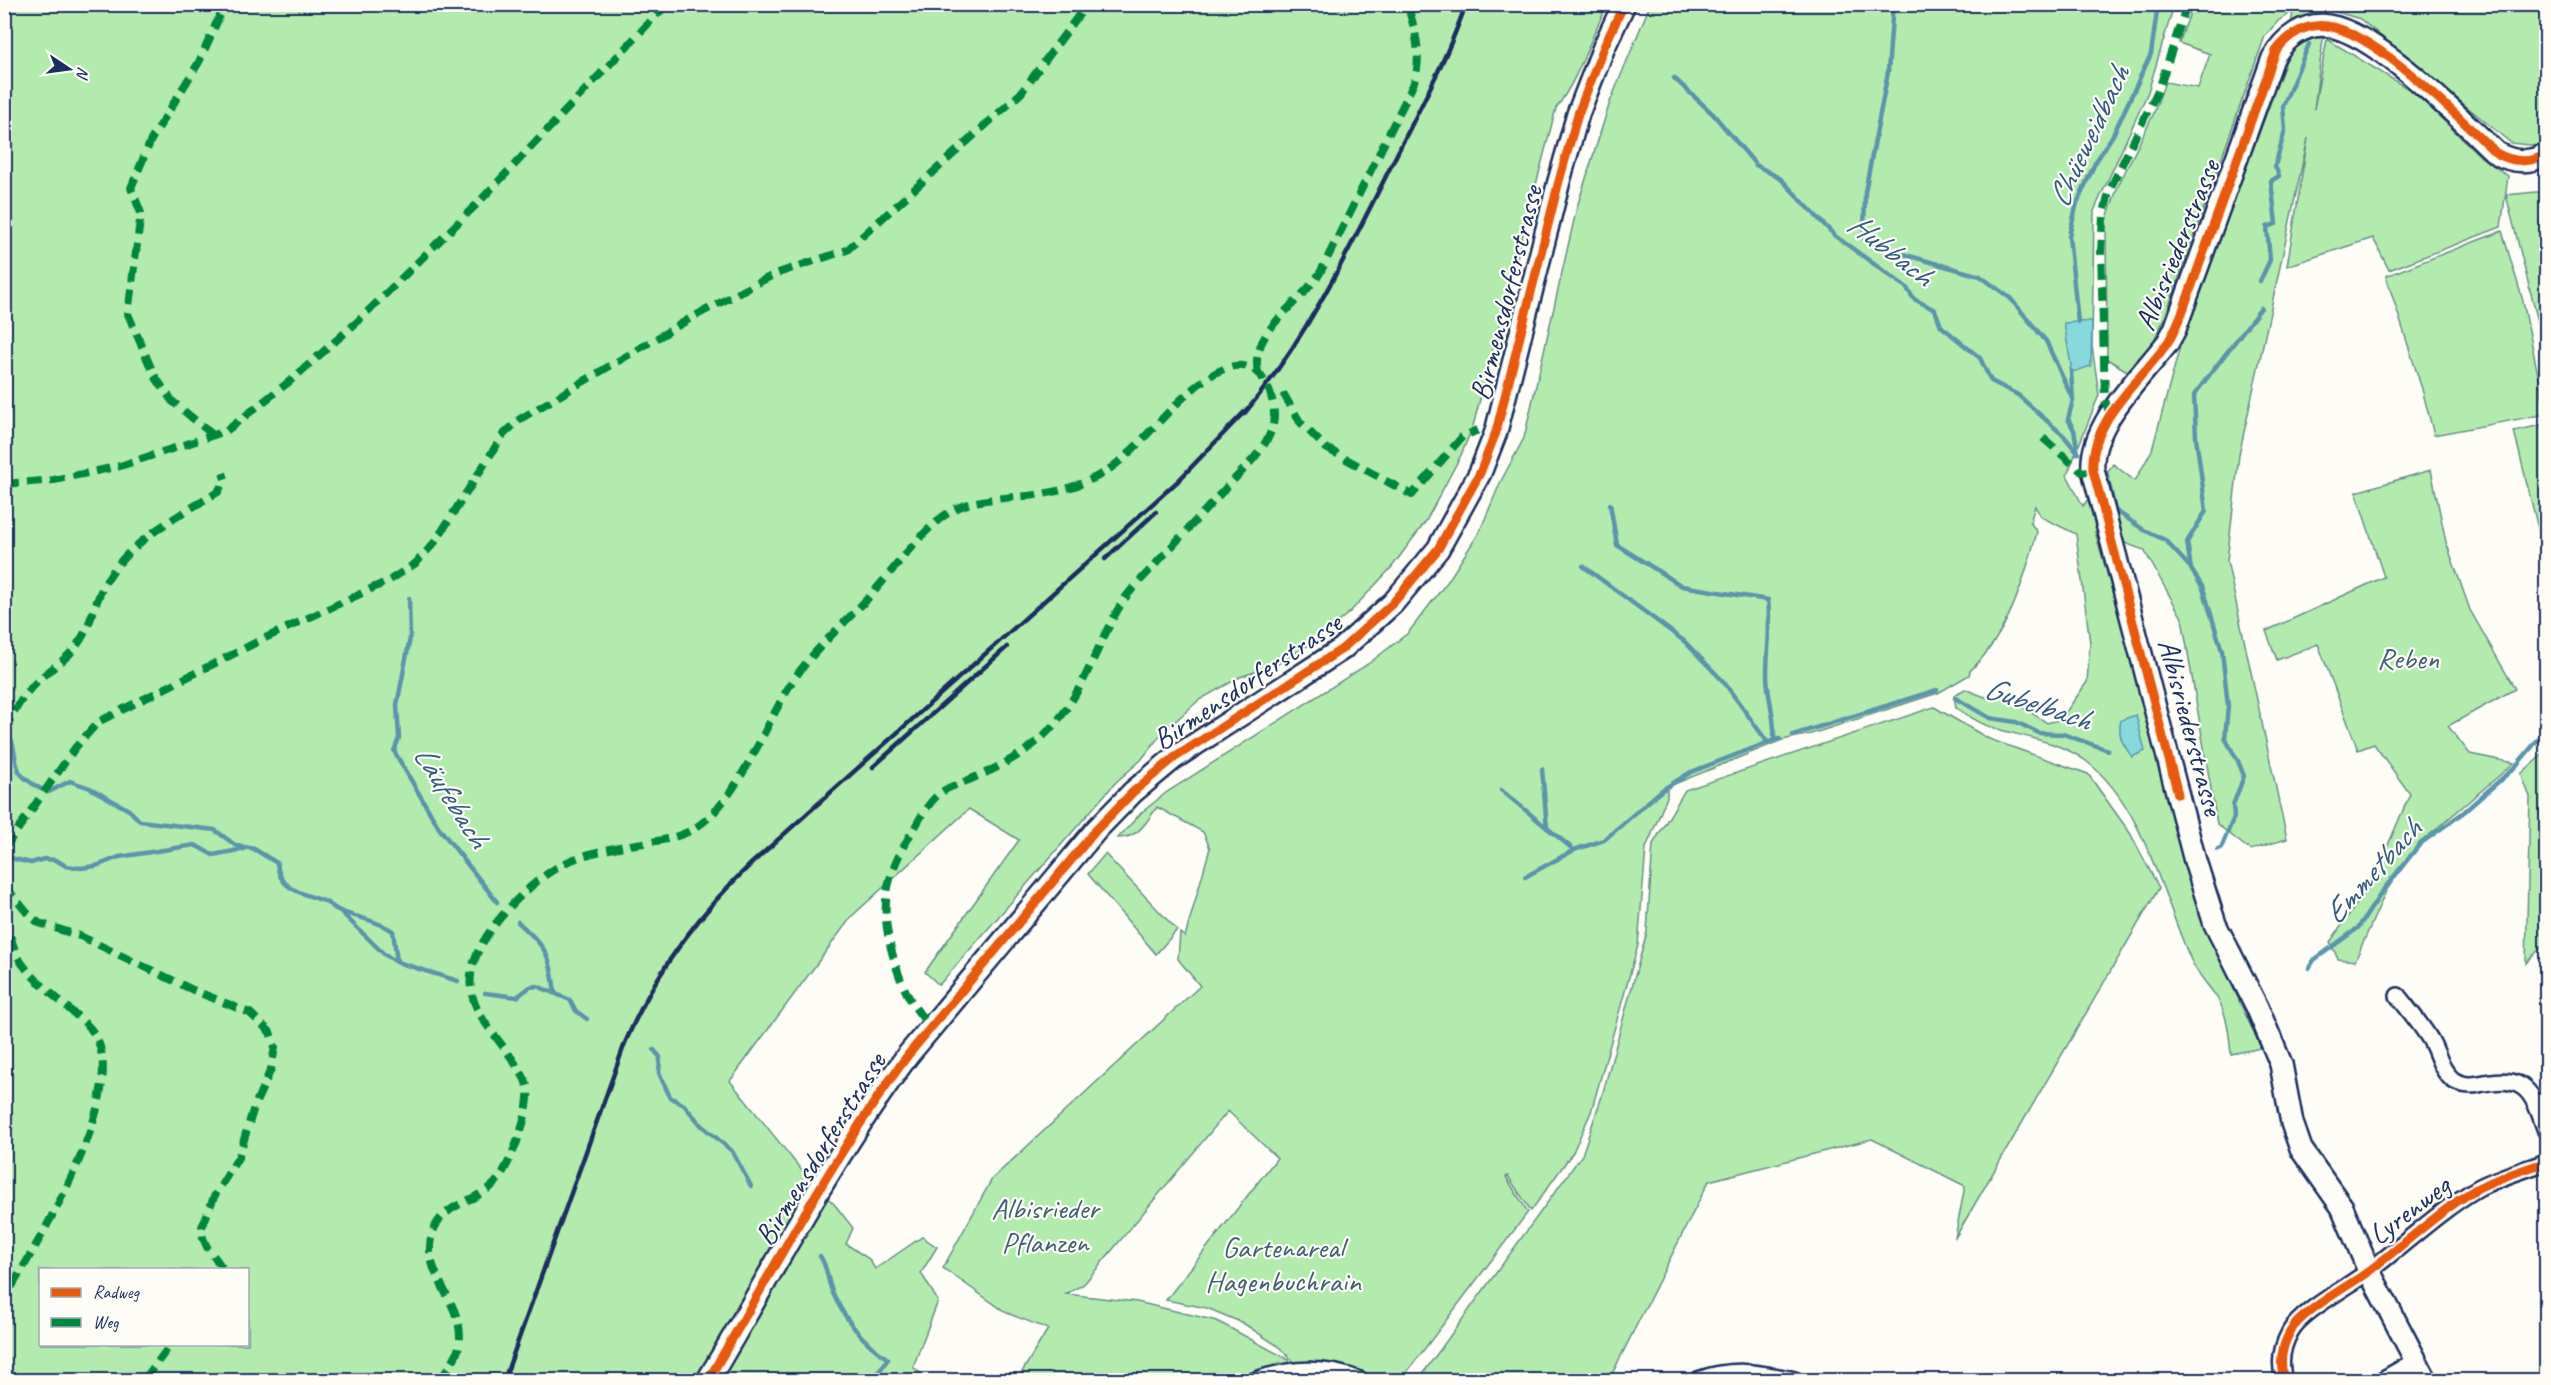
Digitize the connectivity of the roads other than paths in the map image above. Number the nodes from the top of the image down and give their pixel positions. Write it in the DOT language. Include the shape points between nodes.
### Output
graph roads {
  1 [pos="1624,4"];
  2 [pos="2547,154"];
  3 [pos="2398,996"];
  4 [pos="2547,1131"];
  5 [pos="2547,1162"];
  6 [pos="2369,1271"];
  7 [pos="2415,1361"];
  8 [pos="708,1380"];
  9 [pos="1256,1380"];
  10 [pos="1360,1380"];
  11 [pos="1698,1380"];
  12 [pos="1795,1380"];
  13 [pos="2284,1380"];
  14 [pos="2382,1380"];
  15 [pos="2426,1380"];
  1 -- 8 [label="main road, Birmensdorferstrasse" via="1578,114 1496,432 1480,474 1438,549 1392,603 1342,649 1174,758 1097,829 886,1084"];
  2 -- 6 [label="main road, Albisriederstrasse" via="2522,161 2503,157 2414,77 2352,34 2320,26 2290,36 2273,58 2175,329 2110,415 2093,449 2093,471 2204,894 2282,1064 2292,1123 2301,1149 2342,1207"];
  3 -- 4 [label="street" via="2430,1038 2444,1071 2455,1082 2471,1086 2511,1081 2527,1089"];
  5 -- 6 [label="street, Lyrenweg" via="2481,1187"];
  6 -- 7 [label="main road, Albisriederstrasse"];
  6 -- 13 [label="street, Lyrenweg" via="2299,1320 2281,1355"];
  7 -- 14 [label="street"];
  7 -- 15 [label="main road, Albisriederstrasse"];
  9 -- 10 [label="street" via="1304,1370"];
  11 -- 12 [label="street" via="1719,1372 1739,1371"];
}
